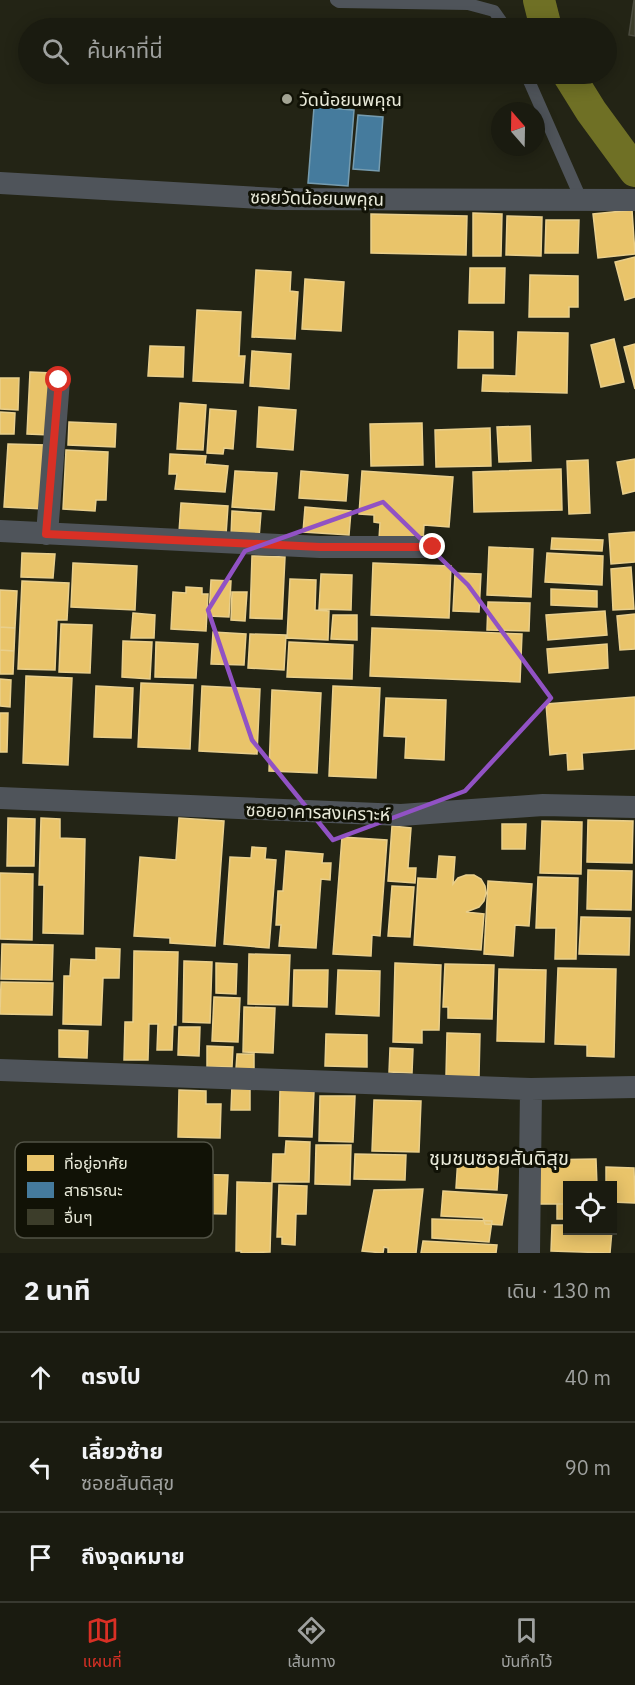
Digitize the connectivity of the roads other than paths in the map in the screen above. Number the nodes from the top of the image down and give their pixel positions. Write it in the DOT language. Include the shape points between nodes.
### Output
graph roads {
  1 [pos="336,0"];
  2 [pos="499,18"];
  3 [pos="530,84"];
  4 [pos="0,183"];
  5 [pos="581,199"];
  6 [pos="635,200"];
  7 [pos="59,380"];
  8 [pos="0,531"];
  9 [pos="46,534"];
  10 [pos="433,547"];
  11 [pos="0,798"];
  12 [pos="635,807"];
  13 [pos="0,1070"];
  14 [pos="635,1088"];
  15 [pos="531,1089"];
  16 [pos="529,1253"];
  1 -- 2 [label="lane" via="468,4 494,11"];
  3 -- 5 [label="lane"];
  4 -- 5 [label="street, ซอยวัดน้อยนพคุณ" via="277,199"];
  5 -- 6 [label="street, ซอยวัดน้อยนพคุณ"];
  7 -- 9 [label="street"];
  8 -- 9 [label="street"];
  9 -- 10 [label="street" via="320,547"];
  11 -- 12 [label="street, ซอยอาคารสงเคราะห์" via="400,815 543,806"];
  13 -- 15 [label="street"];
  14 -- 15 [label="street"];
  15 -- 16 [label="street"];
}
